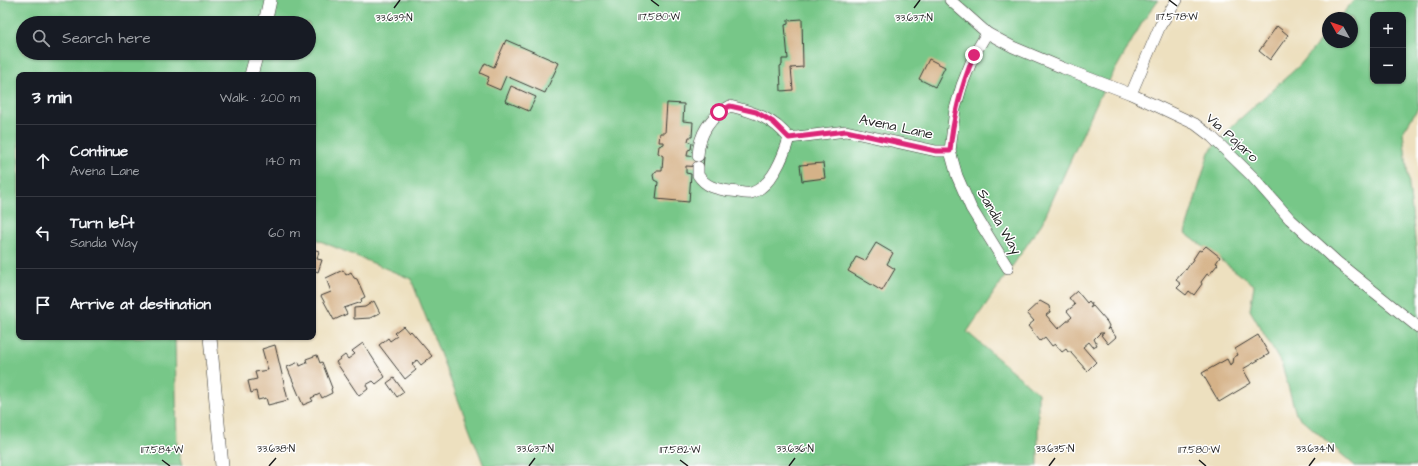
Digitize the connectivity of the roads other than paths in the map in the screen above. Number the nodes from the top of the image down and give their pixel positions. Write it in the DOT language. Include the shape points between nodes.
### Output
graph roads {
  1 [pos="270,0"];
  2 [pos="950,0"];
  3 [pos="1177,0"];
  4 [pos="267,16"];
  5 [pos="987,33"];
  6 [pos="255,60"];
  7 [pos="252,72"];
  8 [pos="1131,94"];
  9 [pos="789,138"];
  10 [pos="950,151"];
  11 [pos="1008,268"];
  12 [pos="1418,326"];
  13 [pos="210,340"];
  14 [pos="222,466"];
  1 -- 4 [label="street"];
  2 -- 5 [label="street, Via Pajaro"];
  3 -- 8 [label="street" via="1160,26"];
  5 -- 8 [label="street, Via Pajaro" via="1063,68"];
  5 -- 10 [label="street, Sandia Way" via="974,55 962,85 955,109"];
  6 -- 7 [label="street"];
  8 -- 12 [label="street, Via Pajaro" via="1195,124 1212,137 1290,218 1337,262"];
  9 -- 9 [label="street" via="773,122 756,112 730,106 719,112 705,127 698,144 698,175 709,187 751,193 772,176 783,157"];
  9 -- 10 [label="street, Avena Lane" via="846,131 936,151"];
  10 -- 11 [label="street, Sandia Way" via="957,176 971,208"];
  13 -- 14 [label="street"];
}
